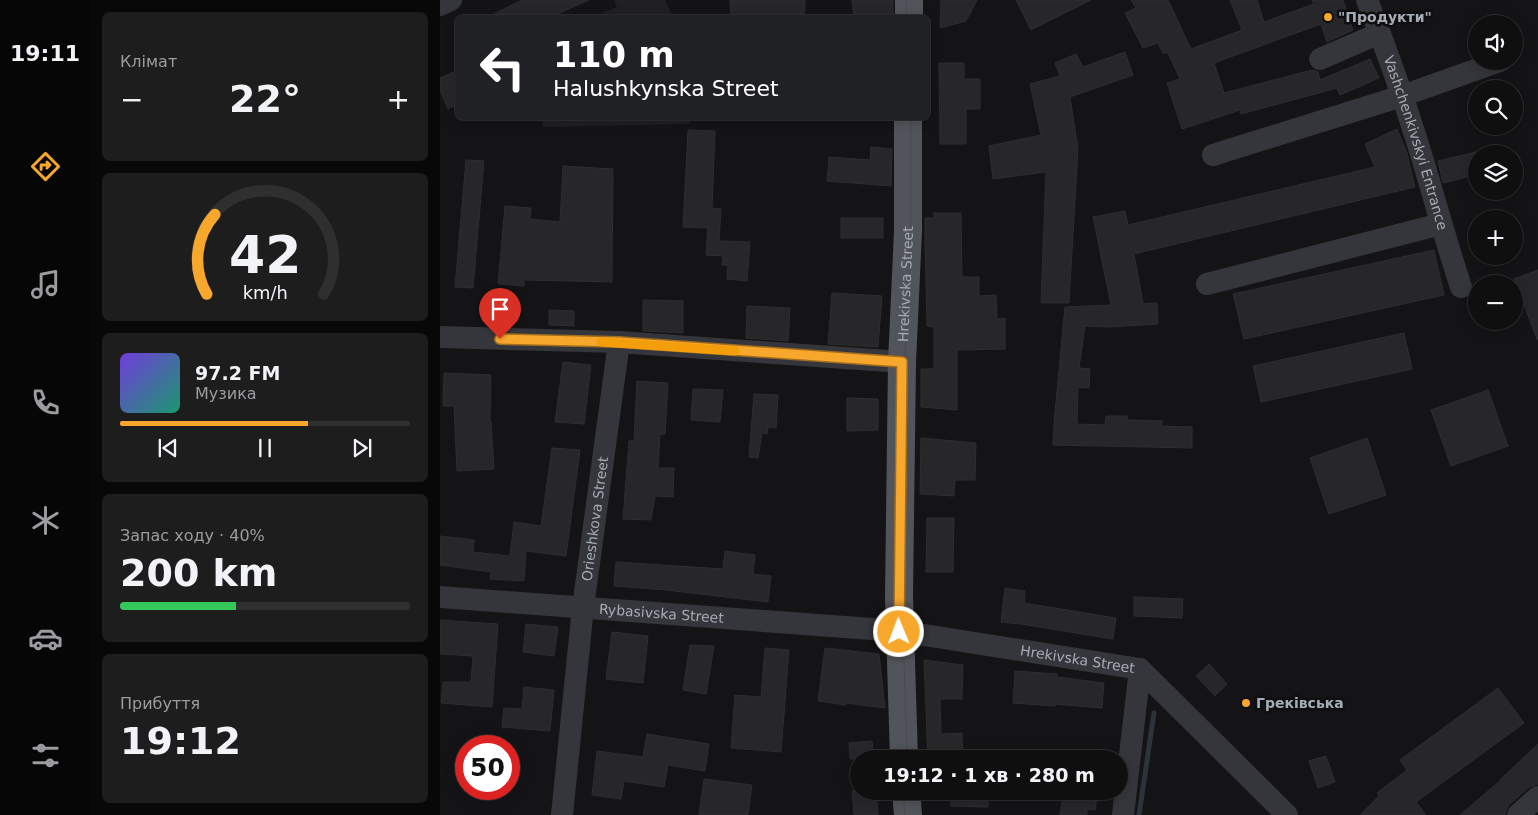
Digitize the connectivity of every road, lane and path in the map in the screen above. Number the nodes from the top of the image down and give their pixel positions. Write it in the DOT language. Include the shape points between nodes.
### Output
graph roads {
  1 [pos="452,0"];
  2 [pos="909,0"];
  3 [pos="1368,0"];
  4 [pos="440,5"];
  5 [pos="909,15"];
  6 [pos="1380,33"];
  7 [pos="1320,59"];
  8 [pos="1475,70"];
  9 [pos="1402,96"];
  10 [pos="908,120"];
  11 [pos="1213,155"];
  12 [pos="1441,224"];
  13 [pos="1207,284"];
  14 [pos="1461,287"];
  15 [pos="440,337"];
  16 [pos="619,342"];
  17 [pos="902,362"];
  18 [pos="440,597"];
  19 [pos="583,607"];
  20 [pos="891,631"];
  21 [pos="1140,669"];
  22 [pos="903,750"];
  23 [pos="1538,797"];
  24 [pos="907,800"];
  25 [pos="562,815"];
  26 [pos="908,815"];
  27 [pos="1123,815"];
  28 [pos="1287,815"];
  29 [pos="1518,815"];
  1 -- 4 [label="street"];
  2 -- 5 [label="main road"];
  3 -- 6 [label="street, Vashchenkivskyi Entrance"];
  6 -- 7 [label="street"];
  6 -- 9 [label="street, Vashchenkivskyi Entrance"];
  8 -- 9 [label="street"];
  9 -- 11 [label="street"];
  9 -- 12 [label="street, Vashchenkivskyi Entrance"];
  10 -- 17 [label="main road, Hrekivska Street" via="908,231"];
  12 -- 13 [label="street"];
  12 -- 14 [label="street, Vashchenkivskyi Entrance"];
  15 -- 16 [label="street"];
  16 -- 17 [label="street"];
  16 -- 19 [label="street, Orieshkova Street"];
  17 -- 20 [label="main road, Hrekivska Street"];
  18 -- 19 [label="street, Rybasivska Street"];
  19 -- 20 [label="street, Rybasivska Street"];
  19 -- 25 [label="street, Orieshkova Street"];
  20 -- 21 [label="street, Hrekivska Street"];
  20 -- 22 [label="main road"];
  21 -- 27 [label="street"];
  21 -- 28 [label="street, Hrekivska Street"];
  23 -- 29 [label="street"];
  24 -- 26 [label="main road"];
}
